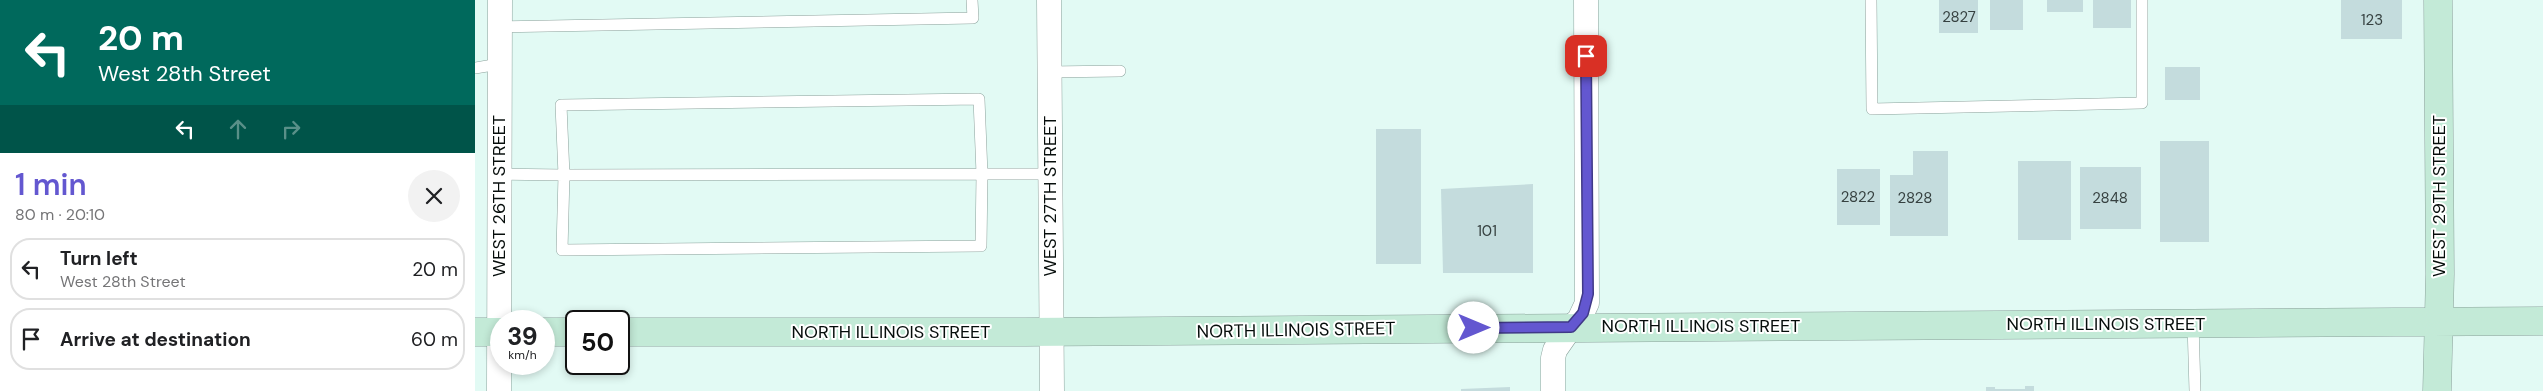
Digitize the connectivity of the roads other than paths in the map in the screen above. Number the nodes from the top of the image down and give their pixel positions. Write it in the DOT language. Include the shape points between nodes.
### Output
graph roads {
  1 [pos="500,0"];
  2 [pos="972,0"];
  3 [pos="1049,0"];
  4 [pos="1586,0"];
  5 [pos="1871,0"];
  6 [pos="2142,0"];
  7 [pos="2438,0"];
  8 [pos="500,28"];
  9 [pos="499,64"];
  10 [pos="475,68"];
  11 [pos="1120,71"];
  12 [pos="1049,72"];
  13 [pos="499,174"];
  14 [pos="982,174"];
  15 [pos="1050,174"];
  16 [pos="564,175"];
  17 [pos="493,310"];
  18 [pos="2543,321"];
  19 [pos="2439,322"];
  20 [pos="2193,323"];
  21 [pos="1571,327"];
  22 [pos="630,332"];
  23 [pos="1050,332"];
  24 [pos="497,375"];
  25 [pos="499,391"];
  26 [pos="1052,391"];
  27 [pos="1553,391"];
  28 [pos="2195,391"];
  29 [pos="2437,391"];
  1 -- 8 [label="street, WEST 26TH STREET"];
  2 -- 8 [label="lane" via="973,18"];
  3 -- 12 [label="street, WEST 27TH STREET"];
  4 -- 21 [label="street" via="1588,294 1583,313"];
  5 -- 6 [label="lane" via="1872,109 2142,102"];
  7 -- 19 [label="main road, WEST 29TH STREET"];
  8 -- 9 [label="street, WEST 26TH STREET"];
  9 -- 10 [label="lane"];
  9 -- 13 [label="street, WEST 26TH STREET"];
  11 -- 12 [label="lane"];
  12 -- 15 [label="street, WEST 27TH STREET"];
  13 -- 16 [label="lane"];
  13 -- 17 [label="street, WEST 26TH STREET"];
  14 -- 15 [label="lane"];
  14 -- 16 [label="lane"];
  14 -- 16 [label="lane" via="979,99 561,105"];
  14 -- 16 [label="lane" via="981,246 562,250"];
  15 -- 23 [label="street, WEST 27TH STREET"];
  18 -- 19 [label="main road, NORTH ILLINOIS STREET"];
  19 -- 20 [label="main road, NORTH ILLINOIS STREET"];
  19 -- 29 [label="main road, WEST 29TH STREET"];
  20 -- 21 [label="main road, NORTH ILLINOIS STREET"];
  20 -- 28 [label="lane"];
  21 -- 23 [label="main road, NORTH ILLINOIS STREET"];
  21 -- 27 [label="street" via="1553,358"];
  22 -- 23 [label="main road, NORTH ILLINOIS STREET"];
  23 -- 26 [label="street, WEST 27TH STREET"];
  24 -- 25 [label="street, WEST 26TH STREET"];
}
